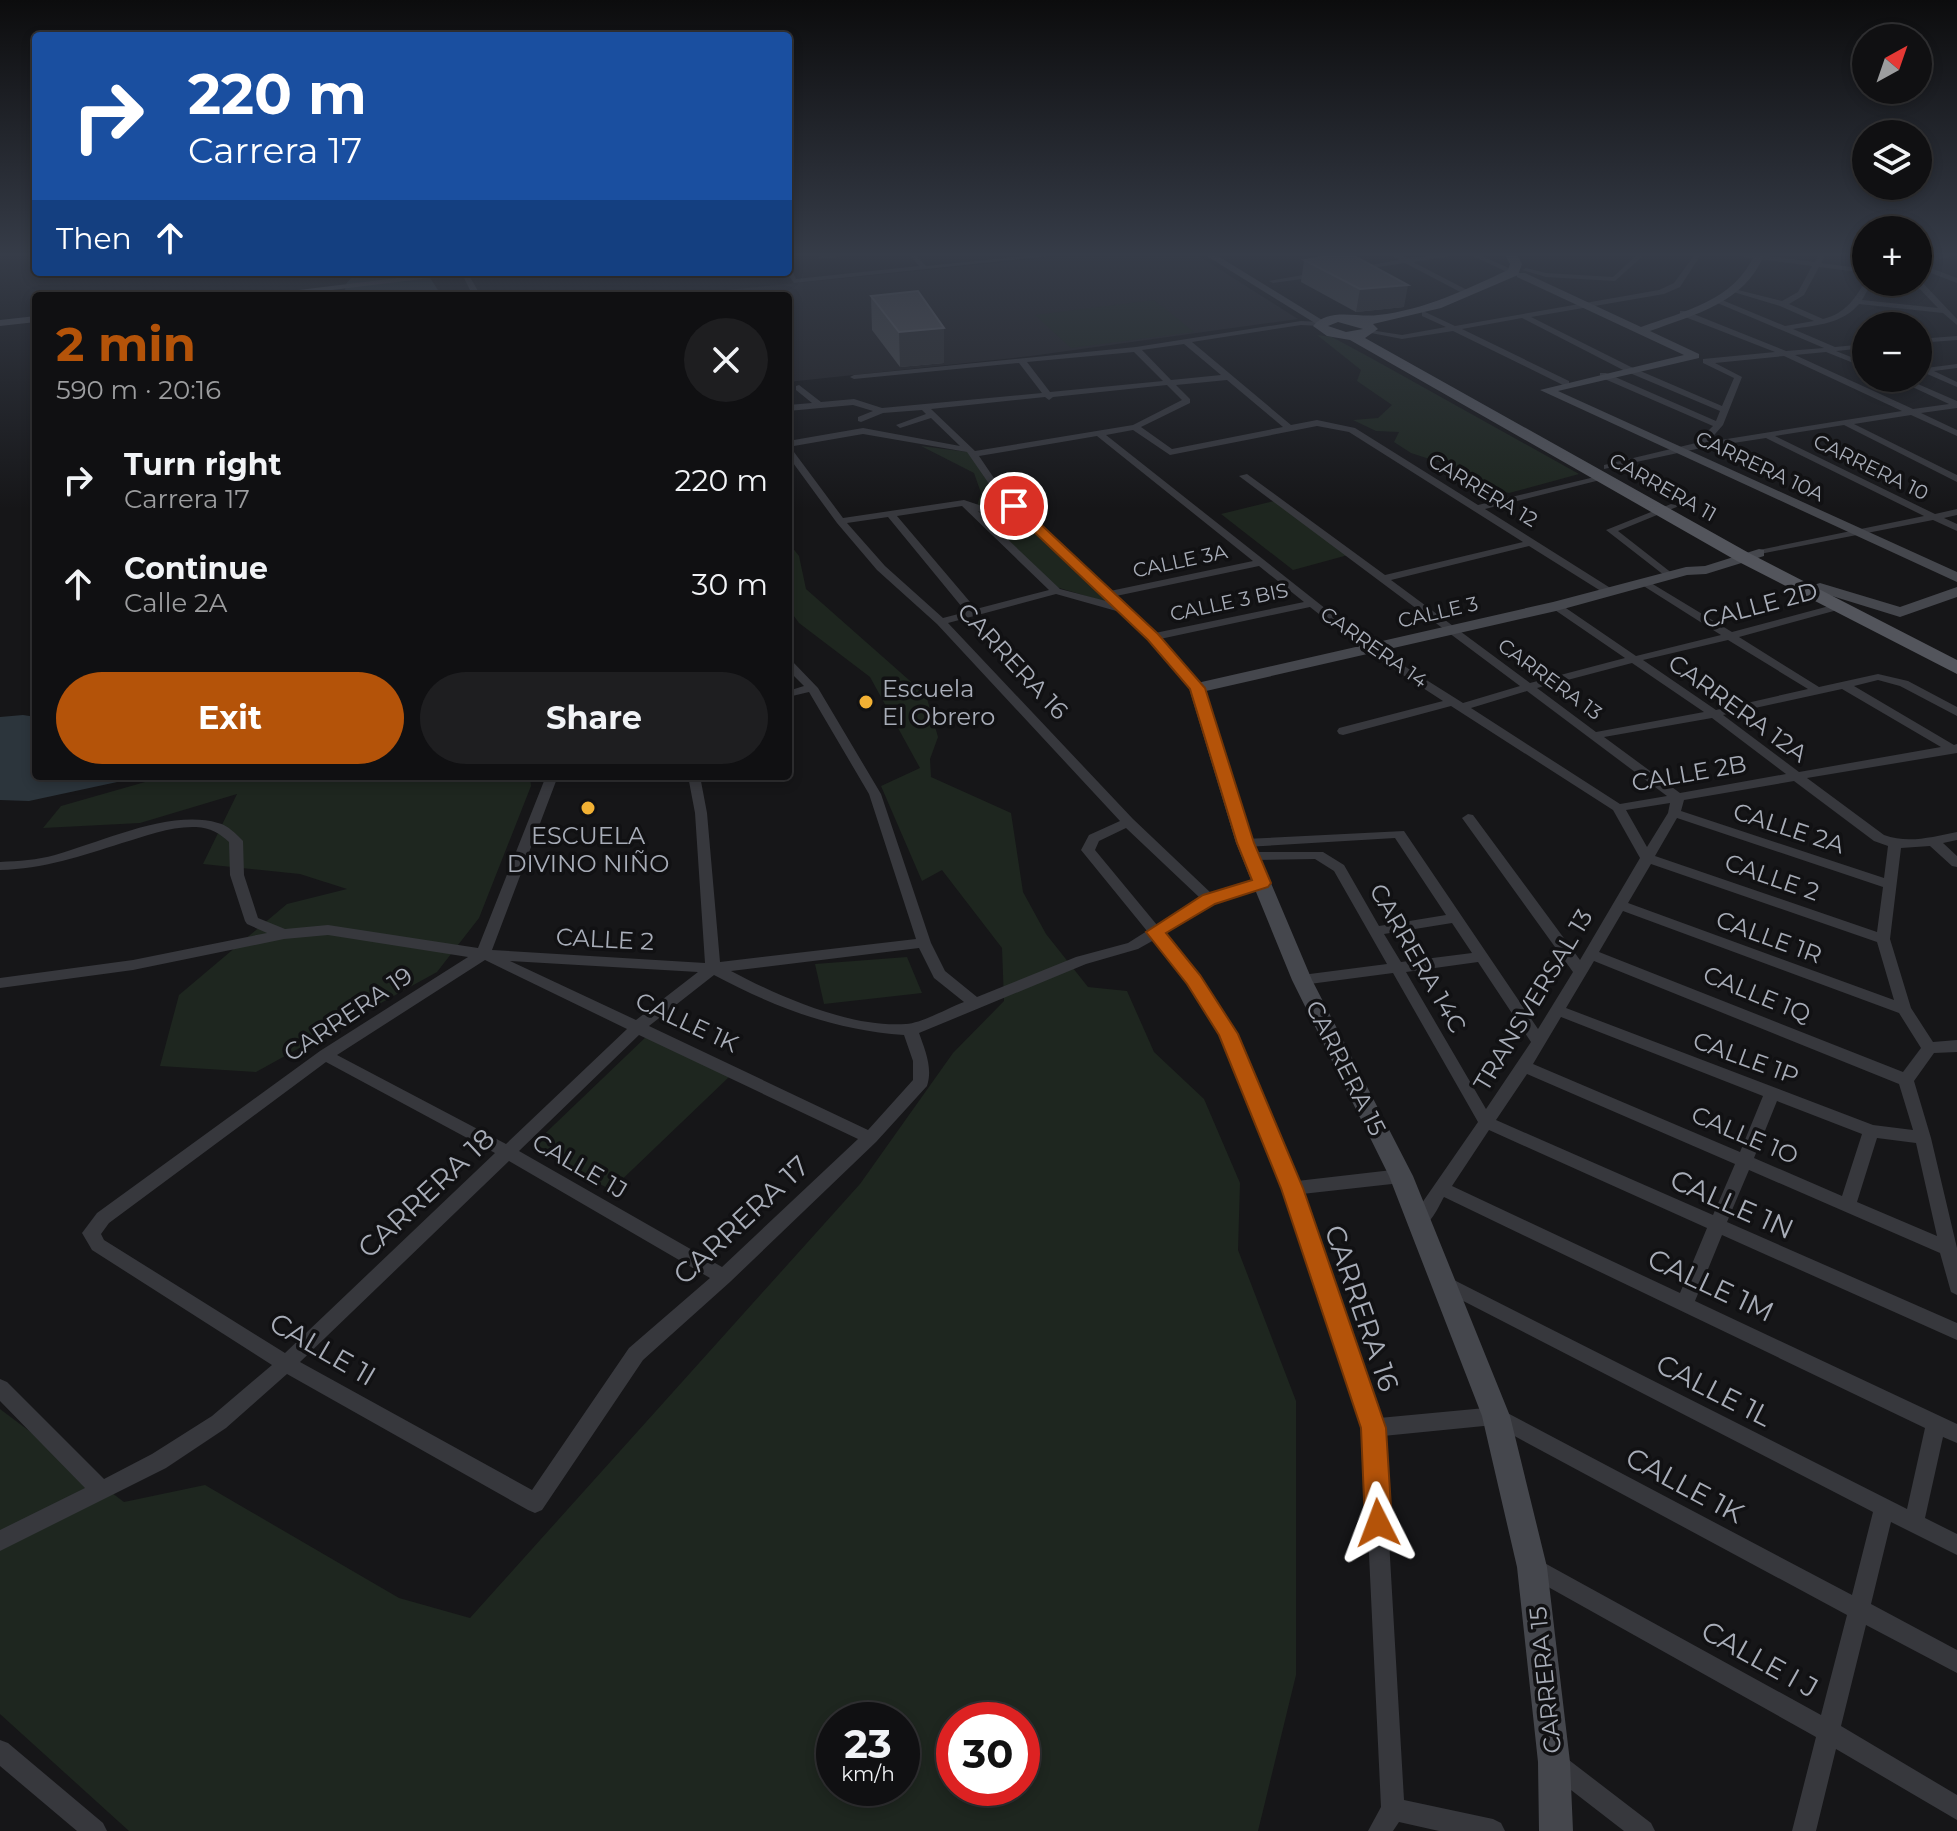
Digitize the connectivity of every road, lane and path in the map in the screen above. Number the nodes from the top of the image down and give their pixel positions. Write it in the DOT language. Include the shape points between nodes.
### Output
graph roads {
  1 [pos="1210,338"];
  2 [pos="1375,338"];
  3 [pos="1375,338"];
  4 [pos="1478,338"];
  5 [pos="1567,338"];
  6 [pos="1659,338"];
  7 [pos="1747,338"];
  8 [pos="1811,338"];
  9 [pos="1187,342"];
  10 [pos="1852,348"];
  11 [pos="1136,349"];
  12 [pos="1826,350"];
  13 [pos="1836,350"];
  14 [pos="1784,353"];
  15 [pos="1701,359"];
  16 [pos="1852,360"];
  17 [pos="1022,361"];
  18 [pos="1957,366"];
  19 [pos="1628,369"];
  20 [pos="1932,369"];
  21 [pos="1603,375"];
  22 [pos="1932,375"];
  23 [pos="854,377"];
  24 [pos="1228,377"];
  25 [pos="1566,383"];
  26 [pos="1171,384"];
  27 [pos="1957,385"];
  28 [pos="799,388"];
  29 [pos="1928,392"];
  30 [pos="1049,397"];
  31 [pos="818,404"];
  32 [pos="1957,405"];
  33 [pos="792,407"];
  34 [pos="1725,410"];
  35 [pos="881,411"];
  36 [pos="1912,411"];
  37 [pos="929,412"];
  38 [pos="861,419"];
  39 [pos="1845,423"];
  40 [pos="900,425"];
  41 [pos="1719,425"];
  42 [pos="1135,427"];
  43 [pos="1289,428"];
  44 [pos="1097,432"];
  45 [pos="1957,433"];
  46 [pos="1770,437"];
  47 [pos="792,443"];
  48 [pos="1696,448"];
  49 [pos="1677,449"];
  50 [pos="972,452"];
  51 [pos="792,455"];
  52 [pos="1605,472"];
  53 [pos="1244,476"];
  54 [pos="1957,479"];
  55 [pos="964,503"];
  56 [pos="1478,508"];
  57 [pos="1666,508"];
  58 [pos="1957,512"];
  59 [pos="891,514"];
  60 [pos="1931,516"];
  61 [pos="840,521"];
  62 [pos="1035,527"];
  63 [pos="1957,528"];
  64 [pos="1696,530"];
  65 [pos="1855,532"];
  66 [pos="1533,542"];
  67 [pos="1751,555"];
  68 [pos="1261,562"];
  69 [pos="1686,571"];
  70 [pos="1669,576"];
  71 [pos="1957,578"];
  72 [pos="1383,579"];
  73 [pos="1646,583"];
  74 [pos="1813,588"];
  75 [pos="1056,591"];
  76 [pos="1608,591"];
  77 [pos="1957,592"];
  78 [pos="1108,595"];
  79 [pos="1312,603"];
  80 [pos="1556,606"];
  81 [pos="1837,607"];
  82 [pos="1124,610"];
  83 [pos="973,613"];
  84 [pos="941,622"];
  85 [pos="1449,627"];
  86 [pos="1153,637"];
  87 [pos="1733,638"];
  88 [pos="1370,649"];
  89 [pos="1630,659"];
  90 [pos="1957,659"];
  91 [pos="792,667"];
  92 [pos="1957,668"];
  93 [pos="1527,685"];
  94 [pos="1844,685"];
  95 [pos="812,688"];
  96 [pos="1197,688"];
  97 [pos="1818,691"];
  98 [pos="792,693"];
  99 [pos="1459,704"];
  100 [pos="1957,712"];
  101 [pos="1714,714"];
  102 [pos="1343,731"];
  103 [pos="1597,735"];
  104 [pos="1956,749"];
  105 [pos="1795,777"];
  106 [pos="550,780"];
  107 [pos="695,780"];
  108 [pos="1676,805"];
  109 [pos="1618,808"];
  110 [pos="1468,818"];
  111 [pos="1128,822"];
  112 [pos="1957,836"];
  113 [pos="1933,841"];
  114 [pos="1895,845"];
  115 [pos="1248,849"];
  116 [pos="1647,858"];
  117 [pos="1957,863"];
  118 [pos="0,866"];
  119 [pos="1262,883"];
  120 [pos="1890,885"];
  121 [pos="1209,899"];
  122 [pos="1619,905"];
  123 [pos="1456,918"];
  124 [pos="1375,931"];
  125 [pos="1155,932"];
  126 [pos="284,934"];
  127 [pos="1883,939"];
  128 [pos="924,943"];
  129 [pos="483,954"];
  130 [pos="1590,954"];
  131 [pos="1482,957"];
  132 [pos="1393,967"];
  133 [pos="713,968"];
  134 [pos="1580,971"];
  135 [pos="1302,980"];
  136 [pos="0,983"];
  137 [pos="973,1002"];
  138 [pos="1904,1009"];
  139 [pos="1557,1010"];
  140 [pos="637,1028"];
  141 [pos="910,1030"];
  142 [pos="1538,1041"];
  143 [pos="1957,1046"];
  144 [pos="1929,1048"];
  145 [pos="325,1055"];
  146 [pos="1524,1066"];
  147 [pos="1906,1080"];
  148 [pos="1773,1092"];
  149 [pos="1486,1122"];
  150 [pos="1871,1131"];
  151 [pos="870,1138"];
  152 [pos="1923,1138"];
  153 [pos="509,1153"];
  154 [pos="1745,1161"];
  155 [pos="1401,1176"];
  156 [pos="1292,1188"];
  157 [pos="1441,1188"];
  158 [pos="1848,1205"];
  159 [pos="1419,1221"];
  160 [pos="1717,1227"];
  161 [pos="91,1233"];
  162 [pos="1947,1248"];
  163 [pos="724,1277"];
  164 [pos="1446,1284"];
  165 [pos="1957,1287"];
  166 [pos="1685,1303"];
  167 [pos="1957,1332"];
  168 [pos="286,1364"];
  169 [pos="0,1388"];
  170 [pos="1496,1416"];
  171 [pos="1936,1424"];
  172 [pos="1373,1428"];
  173 [pos="1957,1434"];
  174 [pos="101,1490"];
  175 [pos="535,1503"];
  176 [pos="1884,1508"];
  177 [pos="1914,1523"];
  178 [pos="0,1541"];
  179 [pos="1957,1545"];
  180 [pos="1532,1567"];
  181 [pos="1859,1610"];
  182 [pos="1957,1662"];
  183 [pos="1829,1732"];
  184 [pos="0,1751"];
  185 [pos="1554,1762"];
  186 [pos="1957,1808"];
  187 [pos="1393,1809"];
  188 [pos="95,1831"];
  189 [pos="1380,1831"];
  190 [pos="1493,1831"];
  191 [pos="1556,1831"];
  192 [pos="1643,1831"];
  193 [pos="1804,1831"];
  1 -- 9 [label="street"];
  2 -- 52 [label="main road, CARRERA 11"];
  3 -- 52 [label="main road, CARRERA 11"];
  4 -- 25 [label="street"];
  5 -- 19 [label="street"];
  6 -- 15 [label="main road"];
  7 -- 14 [label="street"];
  8 -- 13 [label="street"];
  9 -- 11 [label="street"];
  9 -- 24 [label="street"];
  10 -- 13 [label="street"];
  11 -- 17 [label="street"];
  11 -- 26 [label="street"];
  12 -- 13 [label="street"];
  12 -- 14 [label="street"];
  12 -- 16 [label="street"];
  14 -- 15 [label="street"];
  14 -- 36 [label="street"];
  15 -- 19 [label="main road"];
  15 -- 34 [label="street" via="1738,377"];
  17 -- 23 [label="street"];
  17 -- 30 [label="street"];
  18 -- 20 [label="street"];
  19 -- 21 [label="main road"];
  19 -- 34 [label="street"];
  21 -- 25 [label="main road"];
  21 -- 41 [label="street"];
  22 -- 27 [label="street"];
  24 -- 26 [label="street"];
  24 -- 43 [label="street"];
  25 -- 49 [label="main road, CARRERA 10A" via="1546,390"];
  26 -- 30 [label="street"];
  26 -- 42 [label="street" via="1187,401"];
  28 -- 31 [label="street"];
  29 -- 32 [label="street"];
  30 -- 37 [label="street"];
  31 -- 33 [label="street"];
  31 -- 35 [label="street" via="854,402"];
  32 -- 36 [label="street"];
  34 -- 41 [label="street"];
  35 -- 37 [label="street"];
  35 -- 38 [label="street"];
  36 -- 39 [label="street"];
  36 -- 45 [label="street"];
  37 -- 40 [label="street"];
  37 -- 50 [label="street, CARRERA 15"];
  39 -- 46 [label="street"];
  39 -- 54 [label="street"];
  41 -- 48 [label="street"];
  42 -- 43 [label="street" via="1170,452"];
  42 -- 44 [label="street"];
  43 -- 56 [label="street, CARRERA 12" via="1317,423 1352,430"];
  44 -- 50 [label="street"];
  44 -- 68 [label="street, CARRERA 14"];
  46 -- 48 [label="street"];
  46 -- 60 [label="street, CARRERA 10"];
  47 -- 50 [label="street" via="863,431"];
  48 -- 49 [label="street"];
  49 -- 52 [label="street"];
  49 -- 65 [label="main road, CARRERA 10A"];
  50 -- 62 [label="street, CARRERA 15" via="997,489"];
  51 -- 61 [label="street, CARRERA 16"];
  52 -- 56 [label="street"];
  52 -- 57 [label="main road, CARRERA 11"];
  53 -- 72 [label="street, CARRERA 13"];
  55 -- 59 [label="street"];
  55 -- 62 [label="street"];
  55 -- 75 [label="street"];
  56 -- 66 [label="street, CARRERA 12"];
  57 -- 64 [label="main road, CARRERA 11"];
  57 -- 67 [label="main road, CARRERA 11"];
  57 -- 70 [label="street" via="1612,527 1611,533"];
  58 -- 60 [label="street, CALLE 3"];
  59 -- 61 [label="street"];
  59 -- 83 [label="street"];
  60 -- 63 [label="street, CARRERA 10"];
  60 -- 65 [label="street, CALLE 3"];
  61 -- 84 [label="street, CARRERA 16" via="881,568"];
  62 -- 78 [label="street, CARRERA 15"];
  64 -- 67 [label="main road, CARRERA 11"];
  64 -- 69 [label="main road, CALLE 3" via="1715,553 1689,564"];
  65 -- 67 [label="street, CALLE 3"];
  65 -- 71 [label="main road, CARRERA 10A"];
  66 -- 72 [label="street"];
  66 -- 76 [label="street, CARRERA 12"];
  67 -- 69 [label="main road, CALLE 3"];
  67 -- 74 [label="main road, CARRERA 11"];
  68 -- 78 [label="street, CALLE 3A"];
  68 -- 79 [label="street, CARRERA 14"];
  69 -- 70 [label="main road, CALLE 3"];
  70 -- 73 [label="main road, CALLE 3"];
  72 -- 85 [label="street, CARRERA 13"];
  73 -- 76 [label="main road, CALLE 3"];
  73 -- 87 [label="street"];
  74 -- 77 [label="main road" via="1900,612"];
  74 -- 81 [label="main road, CARRERA 11"];
  74 -- 90 [label="main road, CARRERA 11"];
  75 -- 82 [label="street"];
  75 -- 83 [label="street"];
  76 -- 80 [label="main road, CALLE 3"];
  78 -- 82 [label="street, CARRERA 15"];
  79 -- 86 [label="street, CALLE 3 BIS"];
  79 -- 88 [label="street, CARRERA 14"];
  80 -- 85 [label="main road, CALLE 3"];
  80 -- 89 [label="street, CARRERA 12A"];
  81 -- 87 [label="street, CALLE 2D"];
  81 -- 92 [label="main road, CARRERA 11"];
  82 -- 86 [label="street, CARRERA 15"];
  83 -- 84 [label="street"];
  84 -- 111 [label="street, CARRERA 16"];
  85 -- 88 [label="main road, CALLE 3"];
  85 -- 93 [label="street, CARRERA 13"];
  86 -- 96 [label="street, CARRERA 15"];
  87 -- 89 [label="street, CALLE 2D"];
  87 -- 97 [label="street"];
  88 -- 96 [label="main road, CALLE 3"];
  88 -- 99 [label="street, CARRERA 14"];
  89 -- 93 [label="street, CALLE 2D"];
  89 -- 101 [label="street, CARRERA 12A"];
  91 -- 95 [label="street"];
  93 -- 99 [label="street, CALLE 2D"];
  93 -- 103 [label="street, CARRERA 13"];
  94 -- 97 [label="street"];
  94 -- 100 [label="street" via="1891,678"];
  94 -- 104 [label="street"];
  95 -- 98 [label="street"];
  95 -- 128 [label="street" via="875,794"];
  96 -- 115 [label="main road, CARRERA 15"];
  97 -- 101 [label="street"];
  99 -- 102 [label="street, CALLE 2D"];
  99 -- 109 [label="street, CARRERA 14"];
  101 -- 103 [label="street"];
  101 -- 105 [label="street, CARRERA 12A"];
  103 -- 108 [label="street, CARRERA 13"];
  104 -- 105 [label="street, CALLE 2B"];
  105 -- 108 [label="street, CALLE 2B"];
  105 -- 114 [label="street, CARRERA 12A"];
  106 -- 129 [label="street"];
  107 -- 133 [label="street"];
  108 -- 109 [label="street, CALLE 2B"];
  108 -- 116 [label="street, TRANSVERSAL 13"];
  108 -- 120 [label="street, CALLE 2A"];
  109 -- 116 [label="street, CARRERA 14"];
  110 -- 134 [label="street"];
  111 -- 121 [label="street, CARRERA 16"];
  111 -- 125 [label="street, CARRERA 16" via="1088,844 1088,850"];
  112 -- 113 [label="street"];
  113 -- 114 [label="street"];
  113 -- 117 [label="street"];
  114 -- 120 [label="street"];
  115 -- 119 [label="main road, CARRERA 15"];
  115 -- 123 [label="street" via="1399,834"];
  115 -- 124 [label="street, CARRERA 14C" via="1318,855 1330,862 1339,868"];
  116 -- 122 [label="street, TRANSVERSAL 13"];
  116 -- 127 [label="street, CALLE 2"];
  118 -- 126 [label="street" via="48,862 188,824 217,827 236,841 237,875 252,921"];
  119 -- 121 [label="street"];
  119 -- 135 [label="main road, CARRERA 15"];
  120 -- 127 [label="street"];
  121 -- 125 [label="street"];
  122 -- 130 [label="street, TRANSVERSAL 13"];
  122 -- 138 [label="street, CALLE 1R"];
  123 -- 124 [label="street"];
  123 -- 131 [label="street"];
  124 -- 132 [label="street, CARRERA 14C"];
  125 -- 137 [label="street" via="1133,946"];
  125 -- 156 [label="street, CARRERA 16" via="1194,979 1228,1034"];
  126 -- 129 [label="street, CALLE 2" via="328,930"];
  126 -- 136 [label="street, CALLE 2" via="133,965"];
  127 -- 138 [label="street"];
  128 -- 133 [label="street, CALLE 2"];
  128 -- 137 [label="street" via="939,974"];
  129 -- 133 [label="street, CALLE 2"];
  129 -- 140 [label="street, CALLE 1K"];
  129 -- 145 [label="street, CARRERA 19"];
  130 -- 134 [label="street, TRANSVERSAL 13"];
  130 -- 147 [label="street, CALLE 1Q"];
  131 -- 132 [label="street"];
  131 -- 142 [label="street"];
  132 -- 135 [label="street"];
  132 -- 149 [label="street, CARRERA 14C"];
  133 -- 140 [label="street, CARRERA 18"];
  133 -- 141 [label="street" via="811,1013"];
  134 -- 139 [label="street, TRANSVERSAL 13"];
  135 -- 155 [label="main road, CARRERA 15"];
  137 -- 141 [label="street"];
  138 -- 144 [label="street"];
  139 -- 142 [label="street, TRANSVERSAL 13"];
  139 -- 148 [label="street, CALLE 1P"];
  140 -- 151 [label="street, CALLE 1K"];
  140 -- 153 [label="street, CARRERA 18"];
  141 -- 151 [label="street, CARRERA 17" via="921,1061 921,1082"];
  142 -- 146 [label="street, TRANSVERSAL 13"];
  143 -- 144 [label="street"];
  144 -- 147 [label="street"];
  145 -- 153 [label="street, CALLE 1J"];
  145 -- 161 [label="street, CARRERA 19" via="103,1218"];
  146 -- 149 [label="street, TRANSVERSAL 13"];
  146 -- 154 [label="street, CALLE 1O"];
  147 -- 152 [label="street"];
  148 -- 150 [label="street, CALLE 1P"];
  148 -- 154 [label="street"];
  149 -- 157 [label="street, TRANSVERSAL 13"];
  149 -- 160 [label="street, CALLE 1N"];
  150 -- 152 [label="street, CALLE 1P"];
  150 -- 158 [label="street"];
  151 -- 163 [label="street, CARRERA 17"];
  152 -- 162 [label="street"];
  153 -- 163 [label="street, CALLE 1J"];
  153 -- 168 [label="street, CARRERA 18"];
  154 -- 158 [label="street, CALLE 1O"];
  154 -- 160 [label="street"];
  155 -- 156 [label="street"];
  155 -- 159 [label="main road, CARRERA 15"];
  156 -- 172 [label="street, CARRERA 16"];
  157 -- 159 [label="street, TRANSVERSAL 13"];
  157 -- 166 [label="street, CALLE 1M"];
  158 -- 162 [label="street, CALLE 1O"];
  159 -- 164 [label="main road, CARRERA 15"];
  160 -- 166 [label="street"];
  160 -- 167 [label="street, CALLE 1N"];
  161 -- 168 [label="street, CALLE 1I" via="98,1245"];
  162 -- 165 [label="street"];
  163 -- 175 [label="street, CARRERA 17" via="636,1354"];
  164 -- 170 [label="main road, CARRERA 15"];
  164 -- 176 [label="street, CALLE 1L"];
  166 -- 171 [label="street, CALLE 1M"];
  168 -- 174 [label="street, CARRERA 18" via="219,1422"];
  168 -- 175 [label="street, CALLE 1I"];
  169 -- 174 [label="street"];
  170 -- 172 [label="street"];
  170 -- 180 [label="main road, CARRERA 15"];
  170 -- 181 [label="street, CALLE 1K"];
  171 -- 173 [label="street, CALLE 1M"];
  171 -- 177 [label="street"];
  172 -- 187 [label="street, CARRERA 16"];
  174 -- 178 [label="street, CARRERA 18"];
  176 -- 177 [label="street, CALLE 1L"];
  176 -- 181 [label="street"];
  177 -- 179 [label="street, CALLE 1L"];
  180 -- 183 [label="street, CALLE I J"];
  180 -- 185 [label="main road, CARRERA 15"];
  181 -- 182 [label="street, CALLE 1K"];
  181 -- 183 [label="street"];
  183 -- 186 [label="street, CALLE I J"];
  183 -- 193 [label="street"];
  184 -- 188 [label="street"];
  185 -- 191 [label="main road, CARRERA 15"];
  185 -- 192 [label="street"];
  187 -- 189 [label="street"];
  187 -- 190 [label="street"];
}
